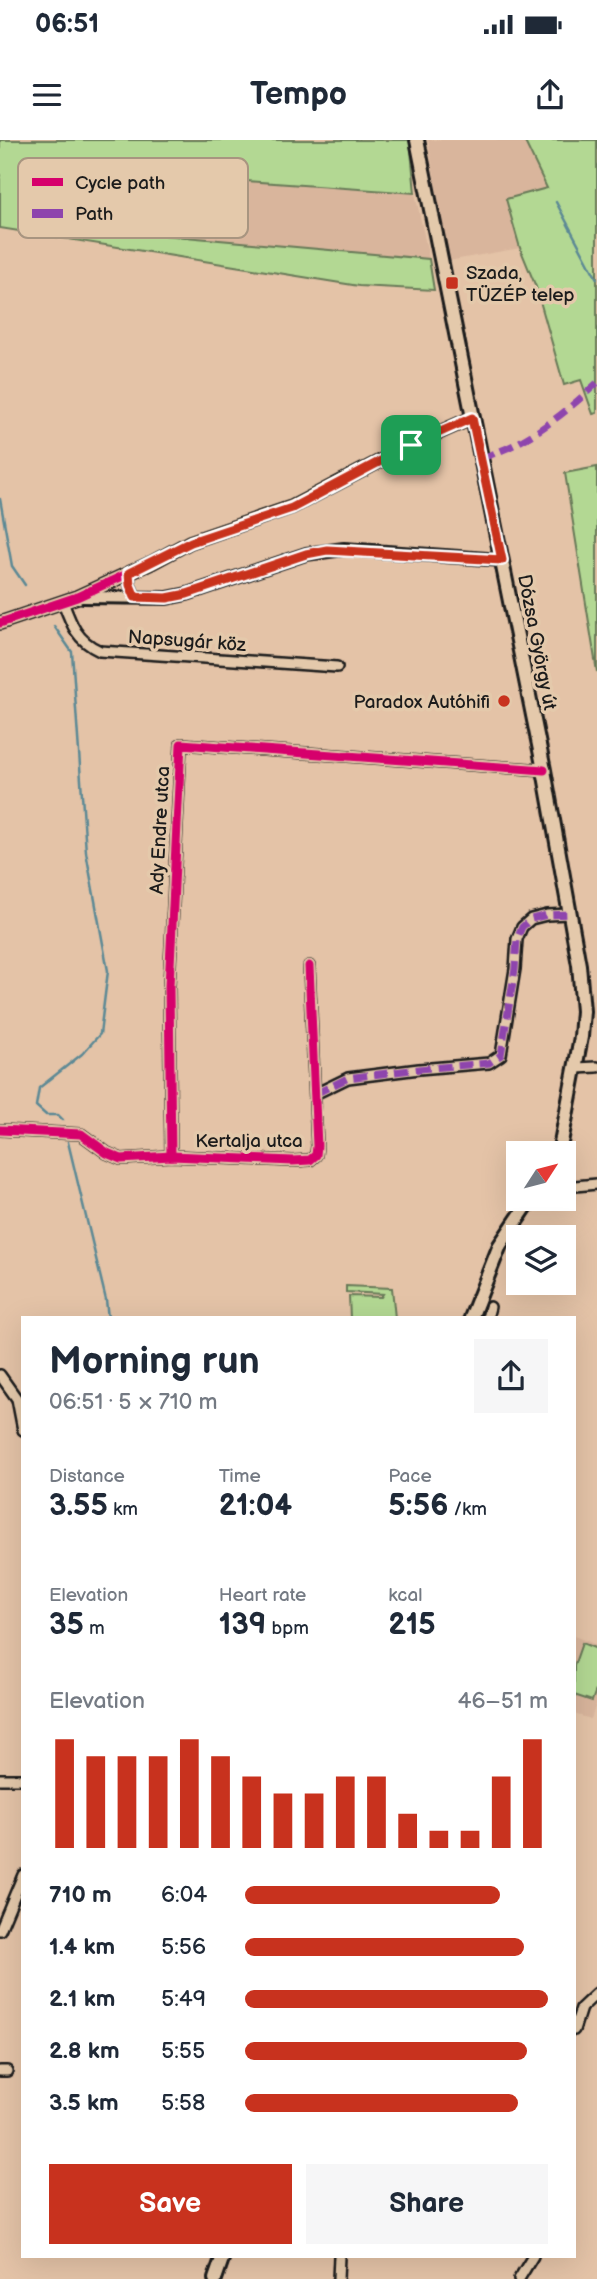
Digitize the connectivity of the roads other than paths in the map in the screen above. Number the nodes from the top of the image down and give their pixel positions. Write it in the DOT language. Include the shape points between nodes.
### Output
graph roads {
  1 [pos="417,140"];
  2 [pos="472,418"];
  3 [pos="502,560"];
  4 [pos="129,573"];
  5 [pos="77,597"];
  6 [pos="135,597"];
  7 [pos="63,602"];
  8 [pos="0,623"];
  9 [pos="337,667"];
  10 [pos="544,770"];
  11 [pos="570,914"];
  12 [pos="309,966"];
  13 [pos="597,1067"];
  14 [pos="576,1068"];
  15 [pos="315,1094"];
  16 [pos="0,1130"];
  17 [pos="561,1141"];
  18 [pos="171,1156"];
  19 [pos="597,1184"];
  20 [pos="576,1186"];
  21 [pos="523,1211"];
  22 [pos="490,1307"];
  23 [pos="472,1316"];
  24 [pos="488,1316"];
  25 [pos="0,1375"];
  26 [pos="21,1420"];
  27 [pos="0,1779"];
  28 [pos="21,1779"];
  29 [pos="21,1880"];
  30 [pos="0,1930"];
  31 [pos="597,1993"];
  32 [pos="576,2024"];
  33 [pos="222,2258"];
  34 [pos="339,2258"];
  35 [pos="532,2258"];
  36 [pos="215,2279"];
  37 [pos="338,2279"];
  38 [pos="519,2279"];
  1 -- 2 [label="main road, Dózsa György út"];
  2 -- 3 [label="main road, Dózsa György út"];
  2 -- 4 [label="street" via="292,508 191,542"];
  3 -- 6 [label="street" via="327,550 187,594"];
  3 -- 10 [label="main road, Dózsa György út"];
  4 -- 5 [label="street"];
  4 -- 6 [label="street"];
  5 -- 6 [label="street"];
  5 -- 7 [label="street"];
  7 -- 8 [label="street"];
  7 -- 9 [label="street, Napsugár köz" via="82,640 100,651"];
  10 -- 11 [label="main road, Dózsa György út"];
  10 -- 18 [label="street, Ady Endre utca" via="181,744 169,986"];
  11 -- 14 [label="main road, Dózsa György út" via="583,1011"];
  11 -- 15 [label="street" via="531,919 522,927 501,1055 496,1060 348,1078"];
  12 -- 15 [label="street, Kertalja utca"];
  13 -- 14 [label="street"];
  14 -- 17 [label="main road, Dózsa György út"];
  15 -- 18 [label="street, Kertalja utca" via="317,1146 310,1160"];
  16 -- 18 [label="street, Kertalja utca" via="81,1134 121,1159"];
  19 -- 20 [label="street"];
  21 -- 23 [label="main road" via="500,1245"];
  22 -- 24 [label="street"];
  25 -- 26 [label="street" via="17,1399"];
  27 -- 28 [label="street"];
  29 -- 30 [label="street"];
  31 -- 32 [label="street" via="581,2008"];
  33 -- 36 [label="main road"];
  34 -- 37 [label="street"];
  35 -- 38 [label="street"];
}
